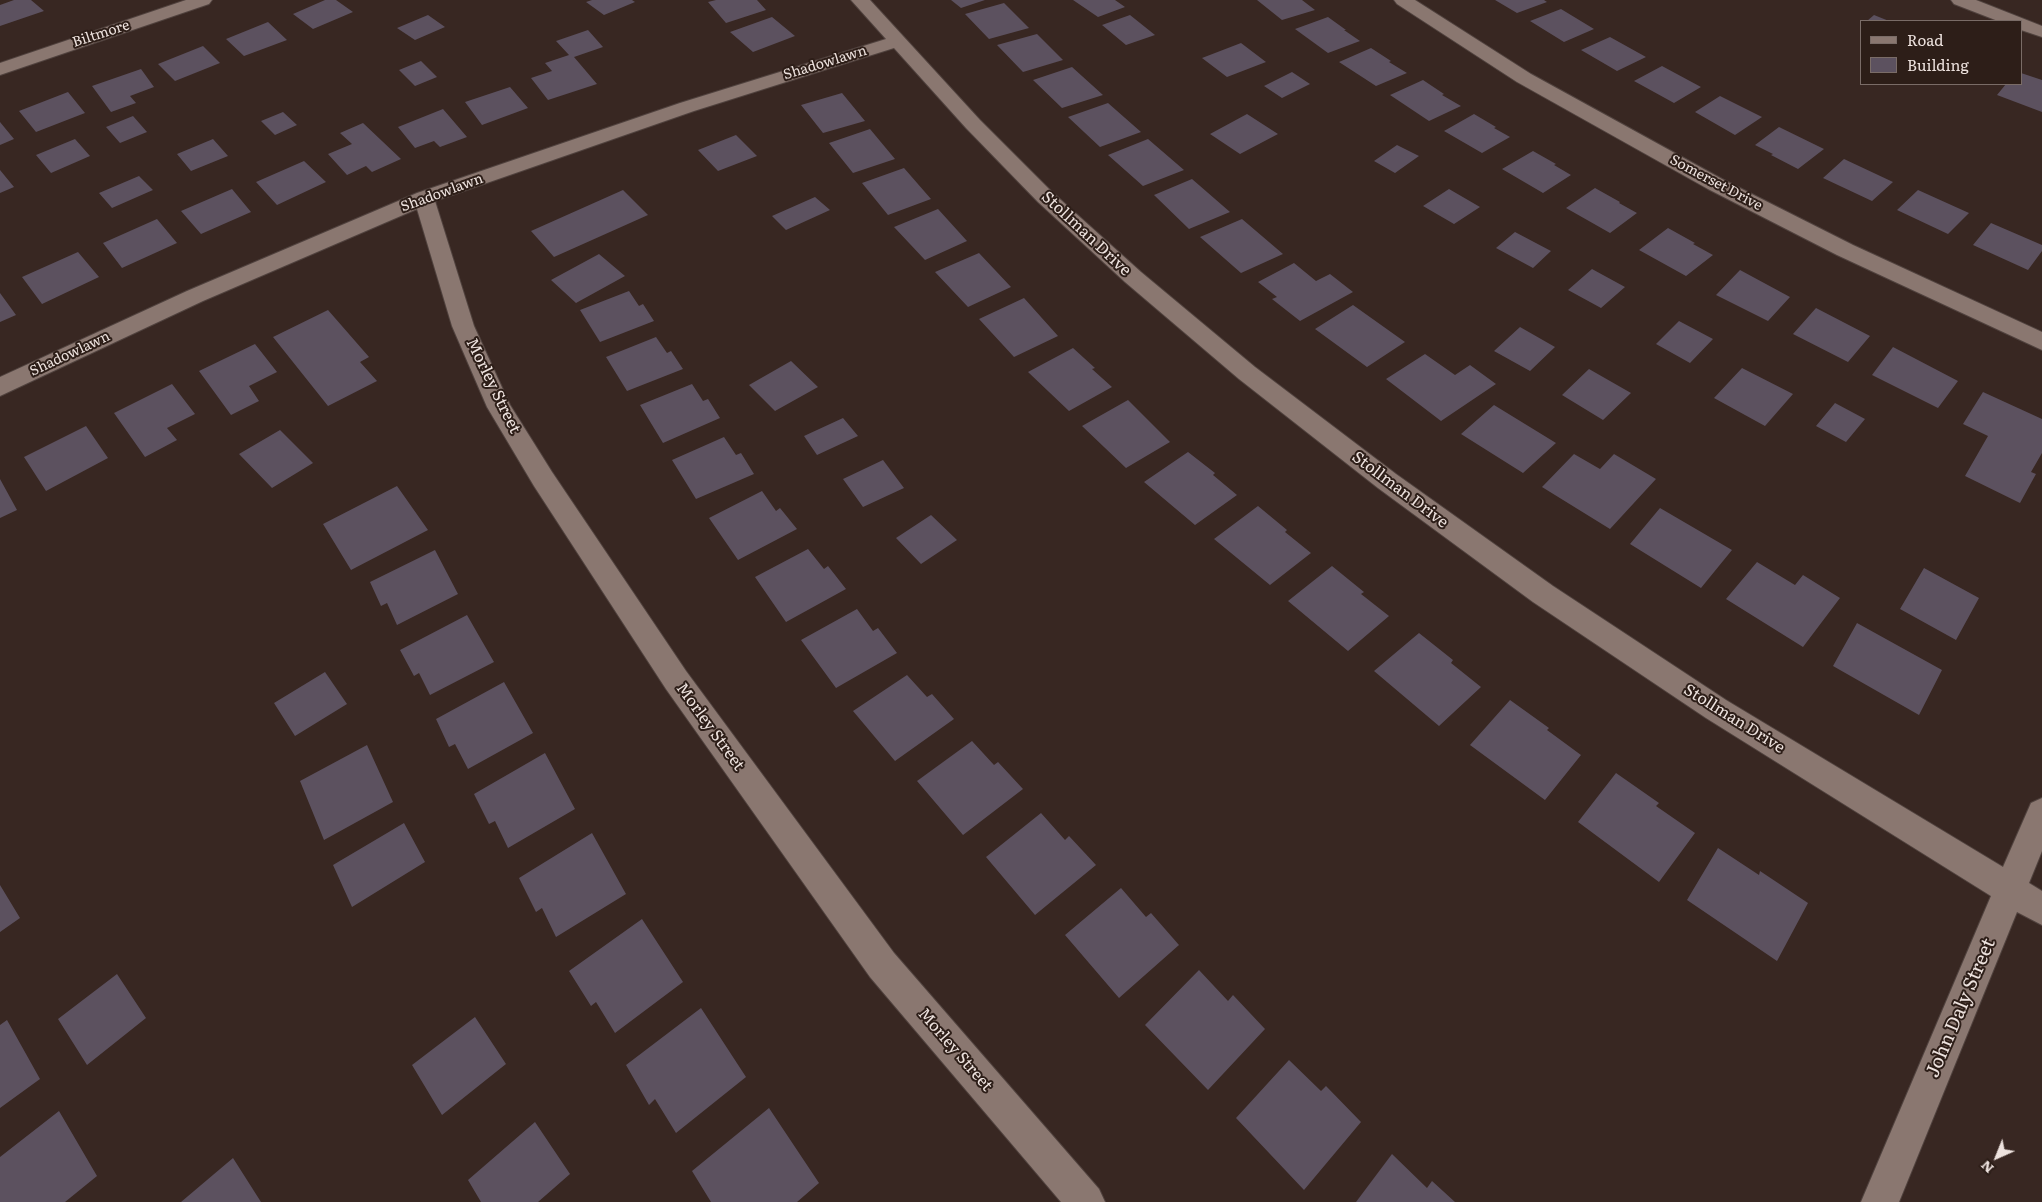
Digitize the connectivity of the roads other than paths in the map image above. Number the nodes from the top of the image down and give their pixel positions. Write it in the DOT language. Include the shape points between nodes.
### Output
graph roads {
  1 [pos="203,0"];
  2 [pos="860,0"];
  3 [pos="1403,0"];
  4 [pos="1960,0"];
  5 [pos="2010,20"];
  6 [pos="2022,24"];
  7 [pos="2042,32"];
  8 [pos="899,41"];
  9 [pos="0,69"];
  10 [pos="424,198"];
  11 [pos="2042,342"];
  12 [pos="0,387"];
  13 [pos="2042,813"];
  14 [pos="2011,890"];
  15 [pos="2042,909"];
  16 [pos="1086,1202"];
  17 [pos="1880,1202"];
  1 -- 9 [label="street, Biltmore"];
  2 -- 8 [label="street, Stollman Drive"];
  3 -- 11 [label="street, Somerset Drive" via="1524,78 1714,184 1845,250"];
  4 -- 5 [label="street"];
  6 -- 7 [label="street"];
  8 -- 10 [label="street, Shadowlawn" via="687,107"];
  8 -- 14 [label="street, Stollman Drive" via="973,124 1038,190 1125,270 1247,373 1379,475 1543,594 1716,709"];
  10 -- 12 [label="street, Shadowlawn" via="195,296"];
  10 -- 16 [label="street, Morley Street" via="463,326 499,407 542,479 676,680 882,964"];
  13 -- 14 [label="street, John Daly Street"];
  14 -- 15 [label="street, Stollman Drive"];
  14 -- 17 [label="street, John Daly Street"];
}
